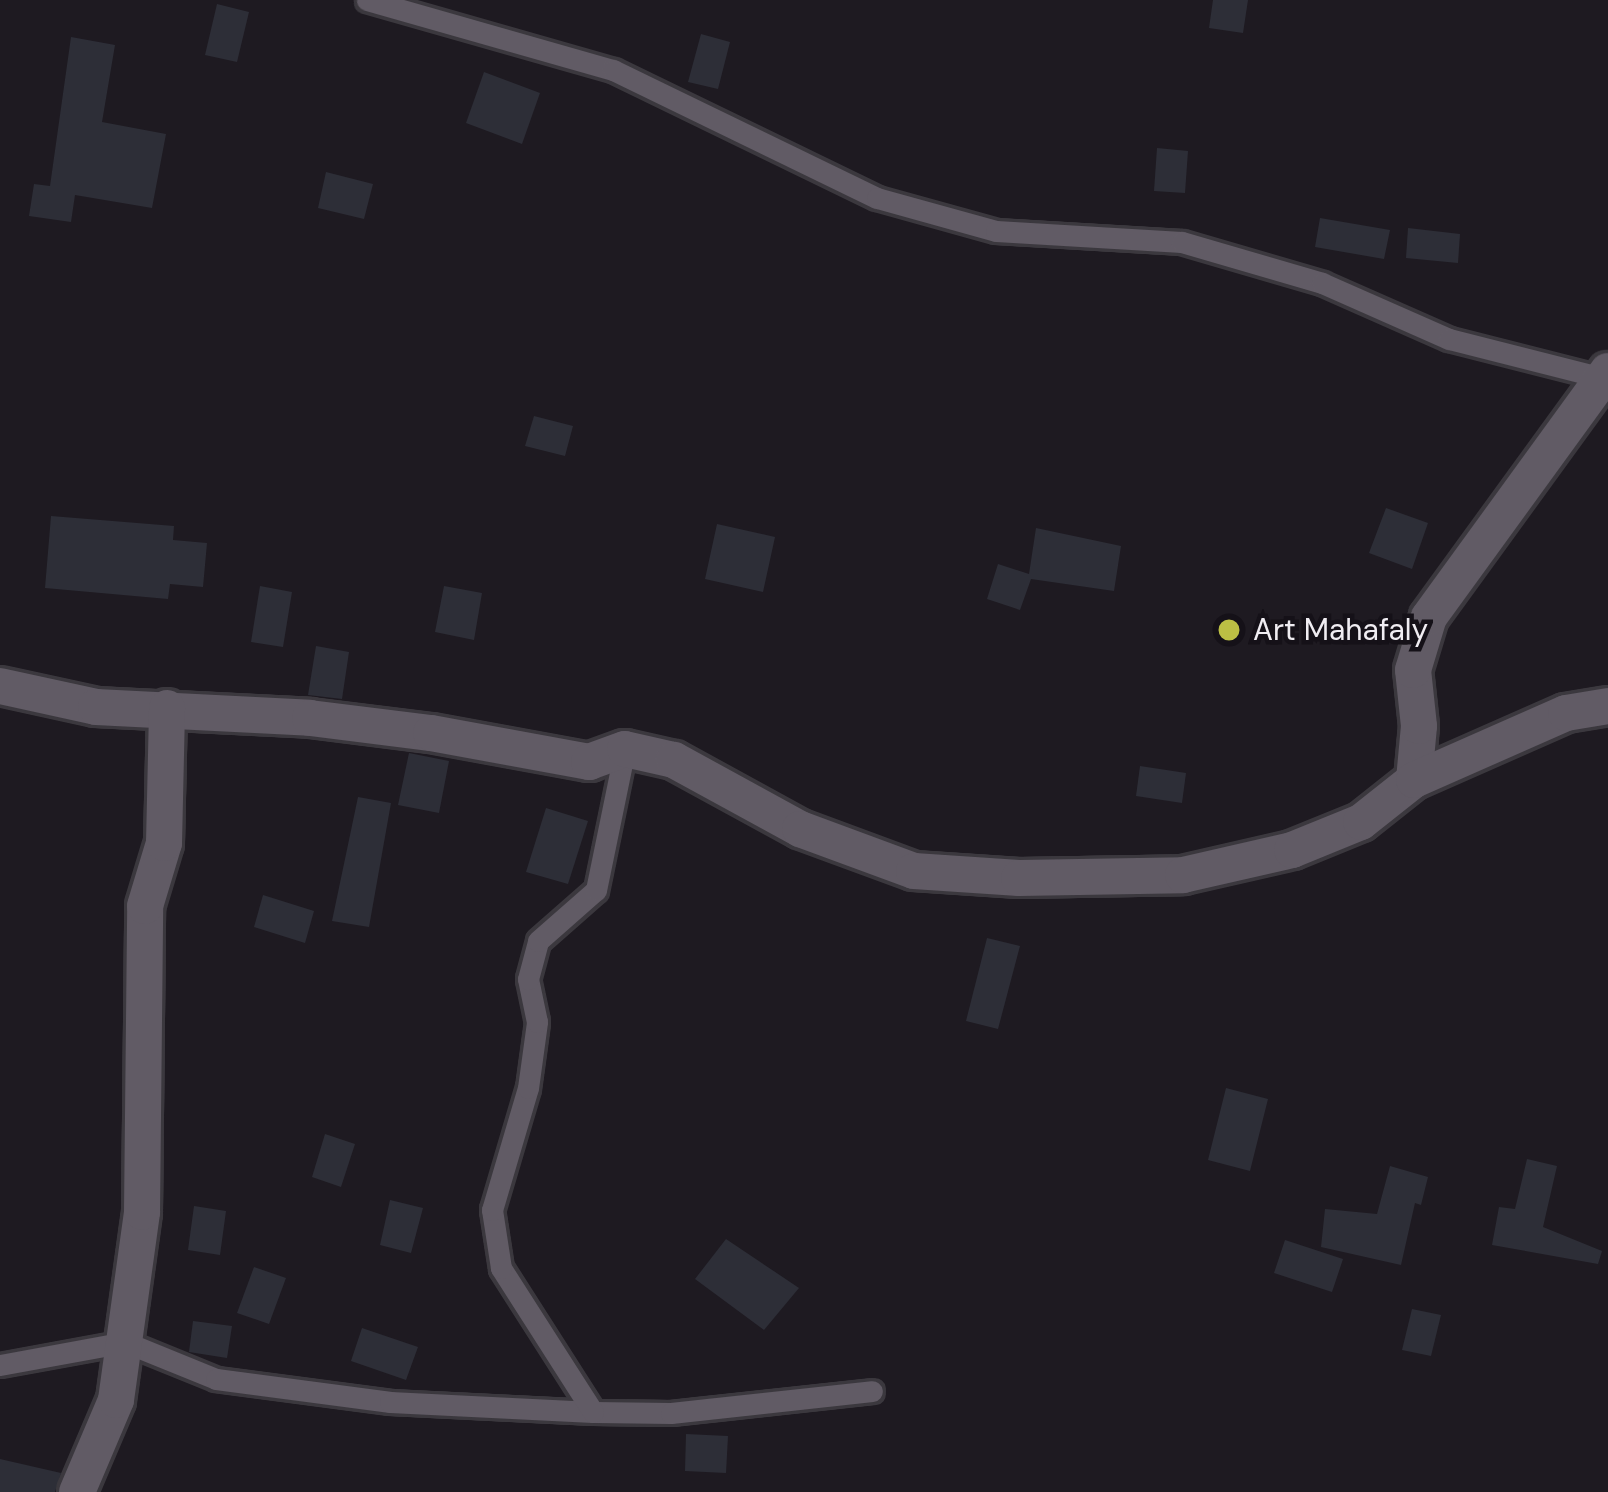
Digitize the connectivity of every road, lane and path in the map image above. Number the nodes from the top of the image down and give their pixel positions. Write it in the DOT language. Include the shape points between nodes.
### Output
graph roads {
  1 [pos="367,0"];
  2 [pos="1606,374"];
  3 [pos="0,686"];
  4 [pos="1608,706"];
  5 [pos="167,708"];
  6 [pos="625,749"];
  7 [pos="1414,780"];
  8 [pos="124,1342"];
  9 [pos="0,1365"];
  10 [pos="872,1391"];
  11 [pos="593,1412"];
  12 [pos="76,1492"];
  1 -- 2 [label="lane" via="613,70 877,198 996,231 1182,242 1322,283 1449,339"];
  2 -- 7 [label="street" via="1429,617 1413,670"];
  3 -- 5 [label="street" via="96,707"];
  4 -- 7 [label="street" via="1566,713"];
  5 -- 6 [label="street" via="390,728 589,762"];
  5 -- 8 [label="street" via="164,842 145,907 142,1212"];
  6 -- 7 [label="street" via="674,760 800,829 914,871 1018,878 1183,875 1292,850 1361,823"];
  6 -- 11 [label="lane" via="596,890 538,941 528,979 537,1022 529,1088 492,1210 501,1268"];
  8 -- 9 [label="lane"];
  8 -- 11 [label="lane" via="216,1379 390,1402"];
  8 -- 12 [label="street" via="116,1400"];
  10 -- 11 [label="lane" via="671,1413"];
}
